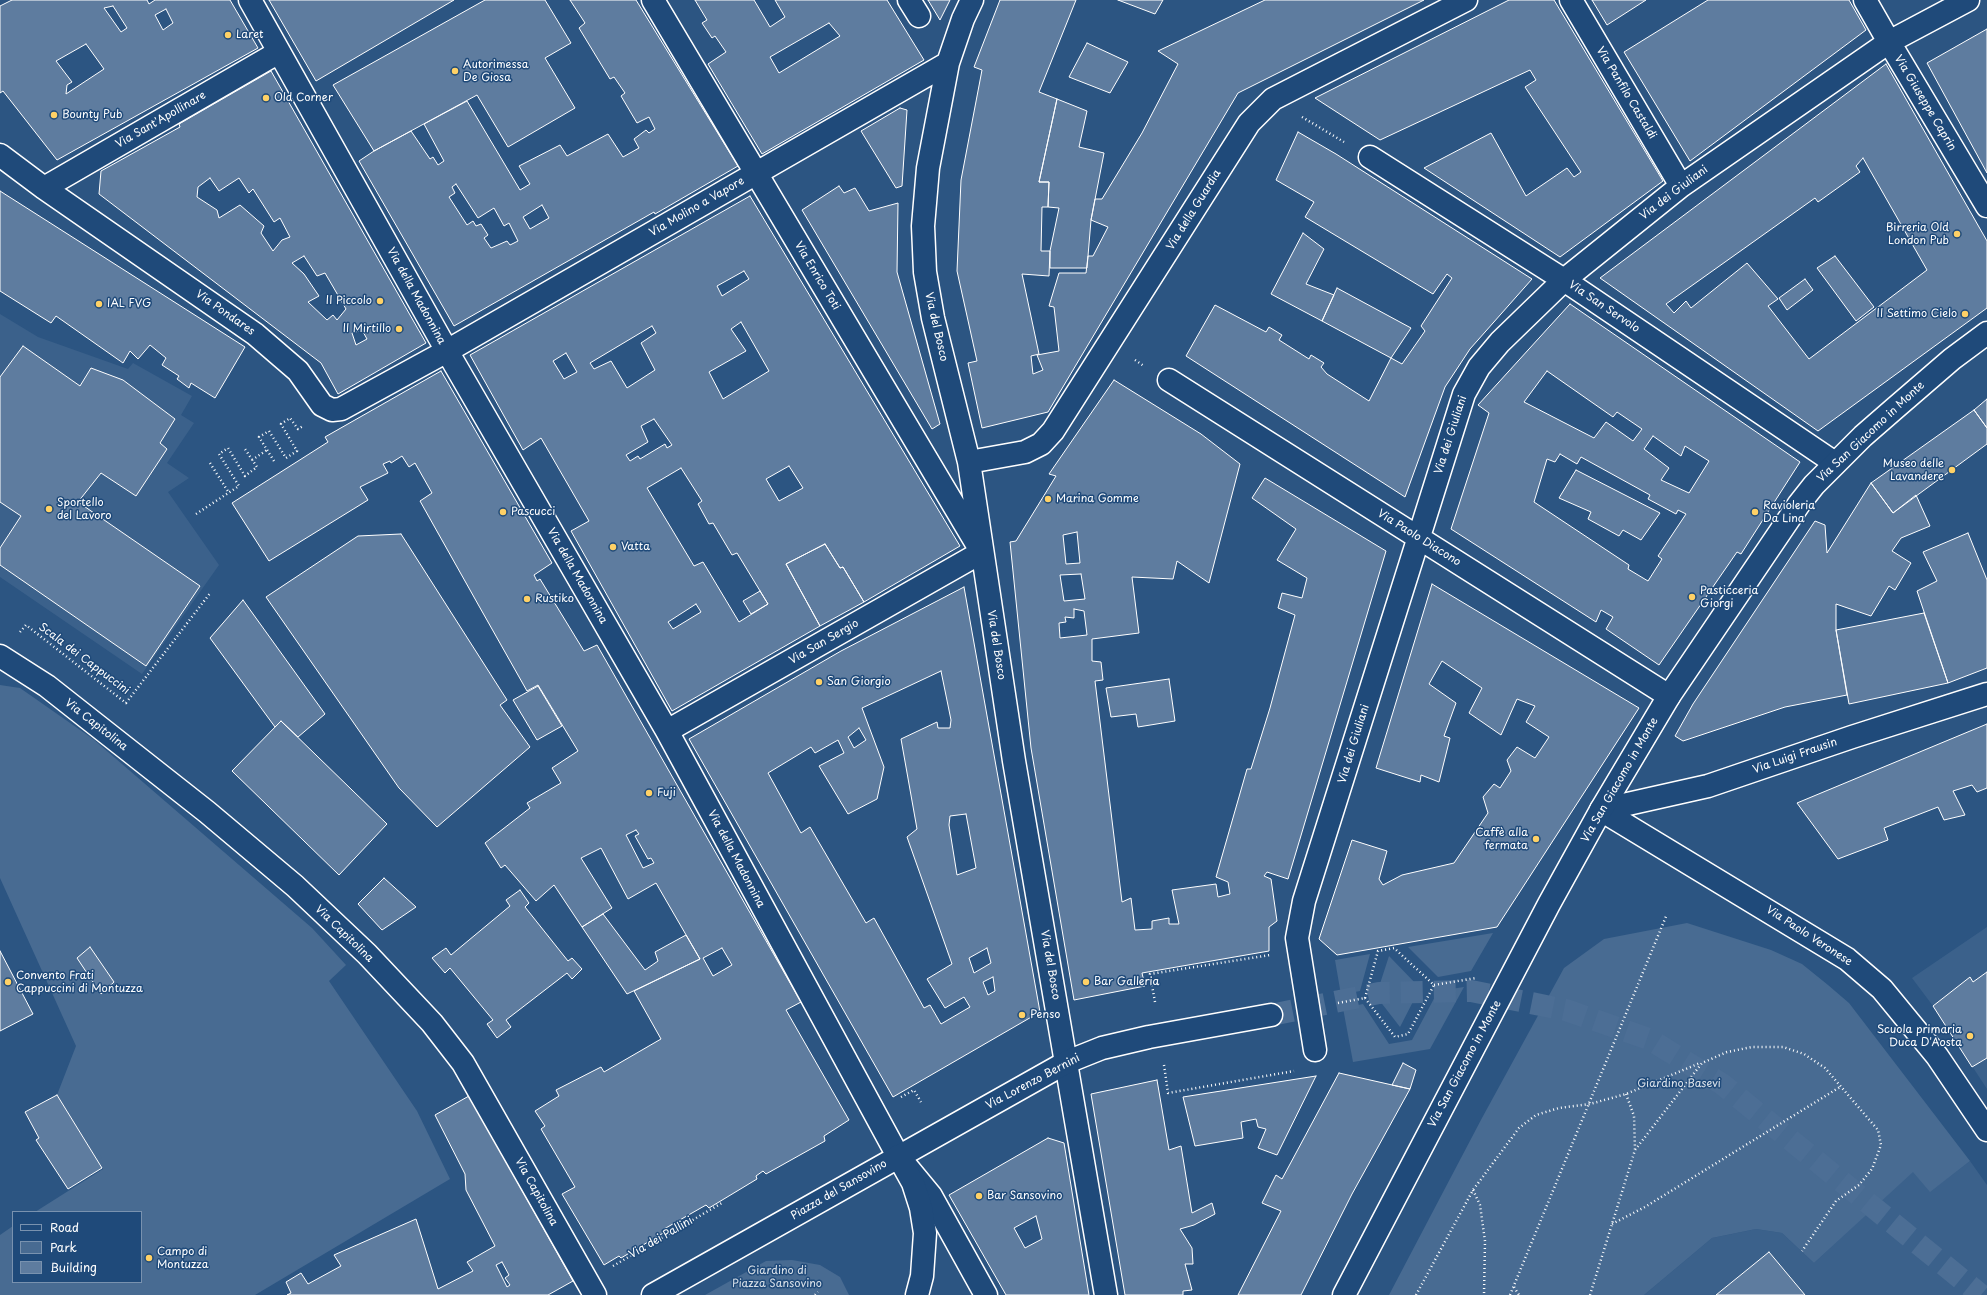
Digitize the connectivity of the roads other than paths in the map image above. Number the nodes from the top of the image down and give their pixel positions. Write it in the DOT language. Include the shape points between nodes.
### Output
graph roads {
  1 [pos="250,0"];
  2 [pos="653,0"];
  3 [pos="972,0"];
  4 [pos="1466,0"];
  5 [pos="1571,0"];
  6 [pos="1865,0"];
  7 [pos="1968,0"];
  8 [pos="1889,42"];
  9 [pos="279,52"];
  10 [pos="948,62"];
  11 [pos="0,155"];
  12 [pos="1370,157"];
  13 [pos="756,173"];
  14 [pos="1681,186"];
  15 [pos="44,188"];
  16 [pos="1987,206"];
  17 [pos="1564,280"];
  18 [pos="1987,332"];
  19 [pos="446,351"];
  20 [pos="1168,380"];
  21 [pos="969,462"];
  22 [pos="1835,464"];
  23 [pos="1419,538"];
  24 [pos="982,552"];
  25 [pos="0,656"];
  26 [pos="1987,694"];
  27 [pos="1669,696"];
  28 [pos="668,731"];
  29 [pos="1601,810"];
  30 [pos="1271,1015"];
  31 [pos="1315,1050"];
  32 [pos="1067,1062"];
  33 [pos="1987,1130"];
  34 [pos="898,1156"];
  35 [pos="592,1294"];
  36 [pos="653,1295"];
  37 [pos="917,1295"];
  38 [pos="986,1295"];
  39 [pos="1106,1295"];
  40 [pos="1344,1295"];
  1 -- 9 [label="street, Via della Madonnina"];
  2 -- 13 [label="street, Via Enrico Toti"];
  3 -- 10 [label="street, Via del Bosco"];
  4 -- 21 [label="street, Via della Guardia" via="1273,99 1249,123 1053,431 1041,444 1025,452"];
  5 -- 14 [label="street, Via Panfilo Castaldi"];
  6 -- 8 [label="street, Via Giuseppe Caprin"];
  7 -- 8 [label="street, Via dei Giuliani"];
  8 -- 14 [label="street, Via dei Giuliani"];
  8 -- 16 [label="street, Via Giuseppe Caprin"];
  9 -- 15 [label="street, Via Sant'Apollinare"];
  9 -- 19 [label="street, Via della Madonnina"];
  10 -- 13 [label="street, Via Molino a Vapore"];
  10 -- 21 [label="street, Via del Bosco" via="928,168 923,226 925,272 933,318"];
  11 -- 15 [label="street, Via Pondares"];
  12 -- 17 [label="street, Via San Servolo"];
  13 -- 19 [label="street, Via Molino a Vapore"];
  13 -- 24 [label="street, Via Enrico Toti"];
  14 -- 17 [label="street, Via dei Giuliani"];
  15 -- 19 [label="street, Via Pondares" via="255,334 298,372 322,405 332,410 341,408"];
  17 -- 22 [label="street, Via San Servolo"];
  17 -- 23 [label="street, Via dei Giuliani" via="1500,342 1479,367 1464,394"];
  18 -- 22 [label="street, Via San Giacomo in Monte" via="1863,436"];
  19 -- 28 [label="street, Via della Madonnina"];
  20 -- 23 [label="street, Via Paolo Diacono"];
  21 -- 24 [label="street, Via del Bosco"];
  22 -- 27 [label="street, Via San Giacomo in Monte" via="1799,504"];
  23 -- 27 [label="street, Via Paolo Diacono"];
  23 -- 31 [label="street, Via dei Giuliani" via="1298,926 1298,950"];
  24 -- 28 [label="street, Via San Sergio"];
  24 -- 32 [label="street, Via del Bosco" via="1014,761"];
  25 -- 35 [label="street, Via Capitolina" via="47,686 294,886 432,1023 463,1063"];
  26 -- 29 [label="street, Via Luigi Frausin" via="1708,786"];
  27 -- 29 [label="street, Via San Giacomo in Monte"];
  28 -- 34 [label="street, Via della Madonnina"];
  29 -- 33 [label="street, Via Paolo Veronese" via="1848,959 1882,989 1937,1056"];
  29 -- 40 [label="street, Via San Giacomo in Monte"];
  30 -- 32 [label="street, Via Lorenzo Bernini" via="1149,1037 1102,1048"];
  32 -- 34 [label="street, Via Lorenzo Bernini"];
  32 -- 39 [label="street, Via del Bosco"];
  34 -- 36 [label="street, Piazza del Sansovino"];
  34 -- 37 [label="street, Piazza del Sansovino" via="913,1182 925,1233 922,1276"];
  34 -- 38 [label="street" via="931,1196"];
}
